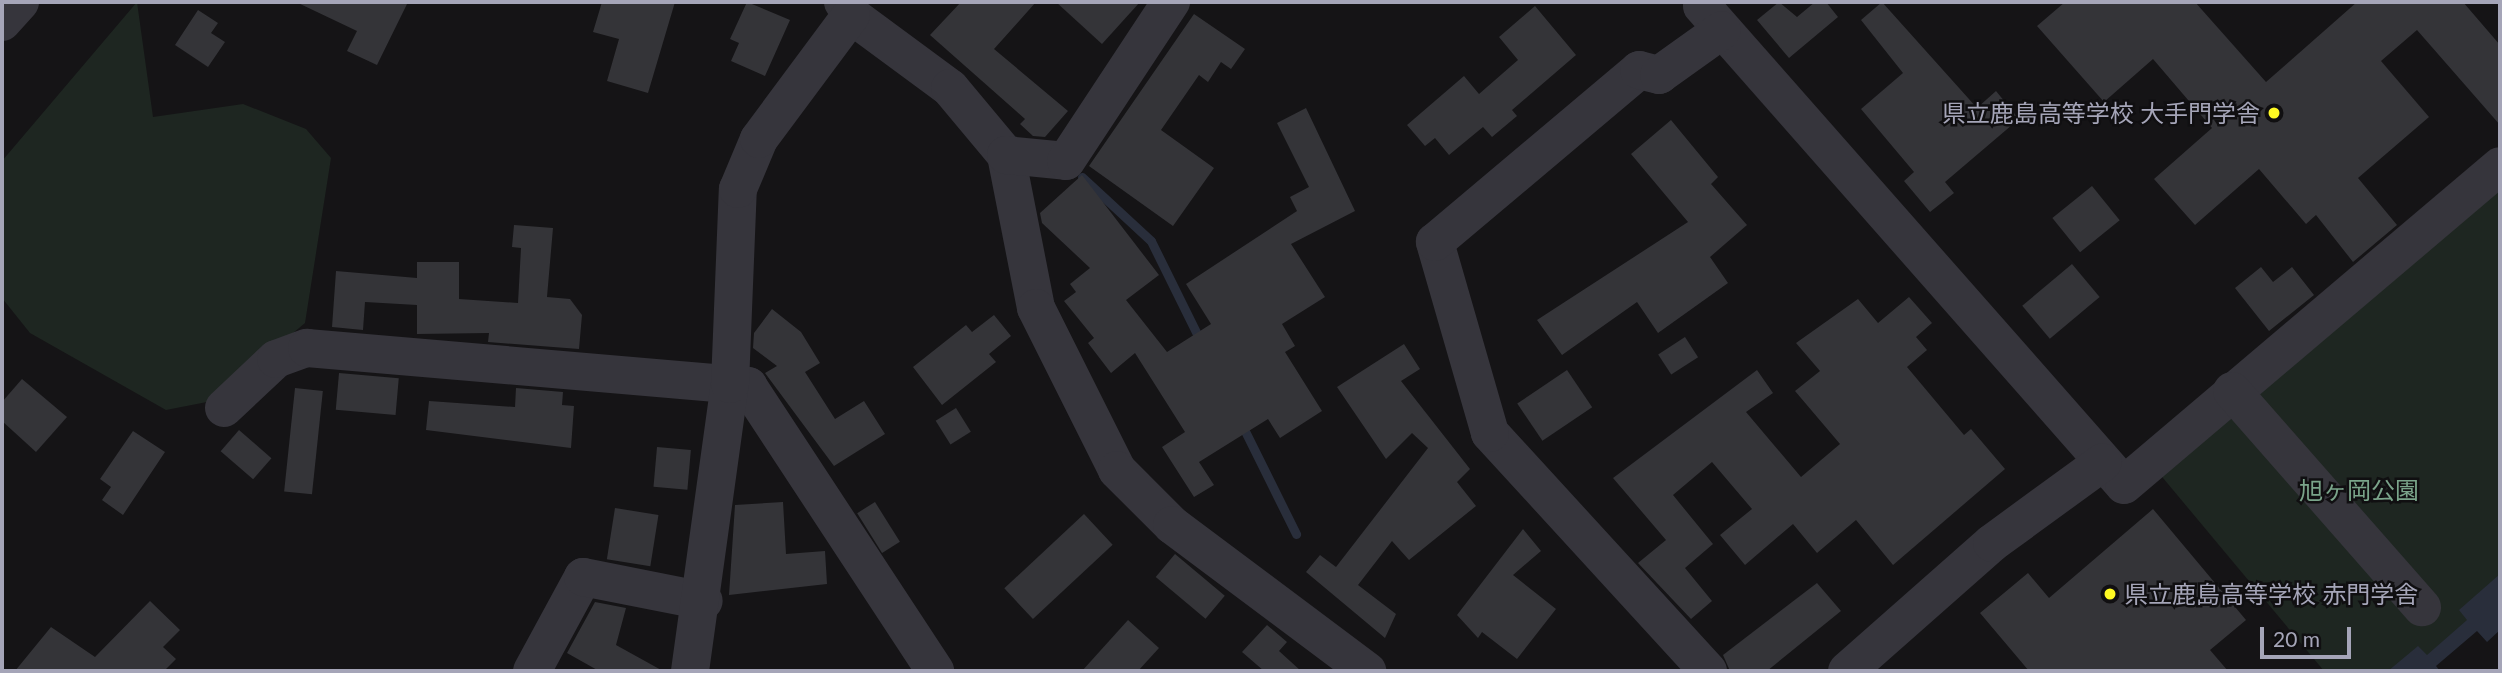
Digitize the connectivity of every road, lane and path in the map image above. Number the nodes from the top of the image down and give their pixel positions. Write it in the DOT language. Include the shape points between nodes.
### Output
graph roads {
  1 [pos="19,2"];
  2 [pos="1171,2"];
  3 [pos="847,8"];
  4 [pos="1715,16"];
  5 [pos="2,22"];
  6 [pos="1006,155"];
  7 [pos="2500,166"];
  8 [pos="730,384"];
  9 [pos="2232,391"];
  10 [pos="224,408"];
  11 [pos="2104,462"];
  12 [pos="704,601"];
  13 [pos="2421,607"];
  14 [pos="532,671"];
  15 [pos="690,671"];
  16 [pos="935,671"];
  17 [pos="1367,671"];
  18 [pos="1708,671"];
  19 [pos="1847,671"];
  1 -- 5 [label="street"];
  2 -- 6 [label="street" via="1066,161"];
  3 -- 6 [label="street" via="950,88"];
  3 -- 8 [label="street" via="759,139 738,189"];
  4 -- 11 [label="street"];
  4 -- 18 [label="street" via="1659,75 1639,70 1435,242 1490,433"];
  6 -- 17 [label="street" via="1036,308 1117,470 1172,525"];
  7 -- 9 [label="street"];
  8 -- 10 [label="street" via="307,348 276,359"];
  8 -- 12 [label="street"];
  8 -- 16 [label="street" via="748,386"];
  9 -- 11 [label="street" via="2124,485"];
  9 -- 13 [label="street"];
  11 -- 19 [label="street" via="1992,543"];
  12 -- 14 [label="street" via="583,577"];
  12 -- 15 [label="street"];
}
